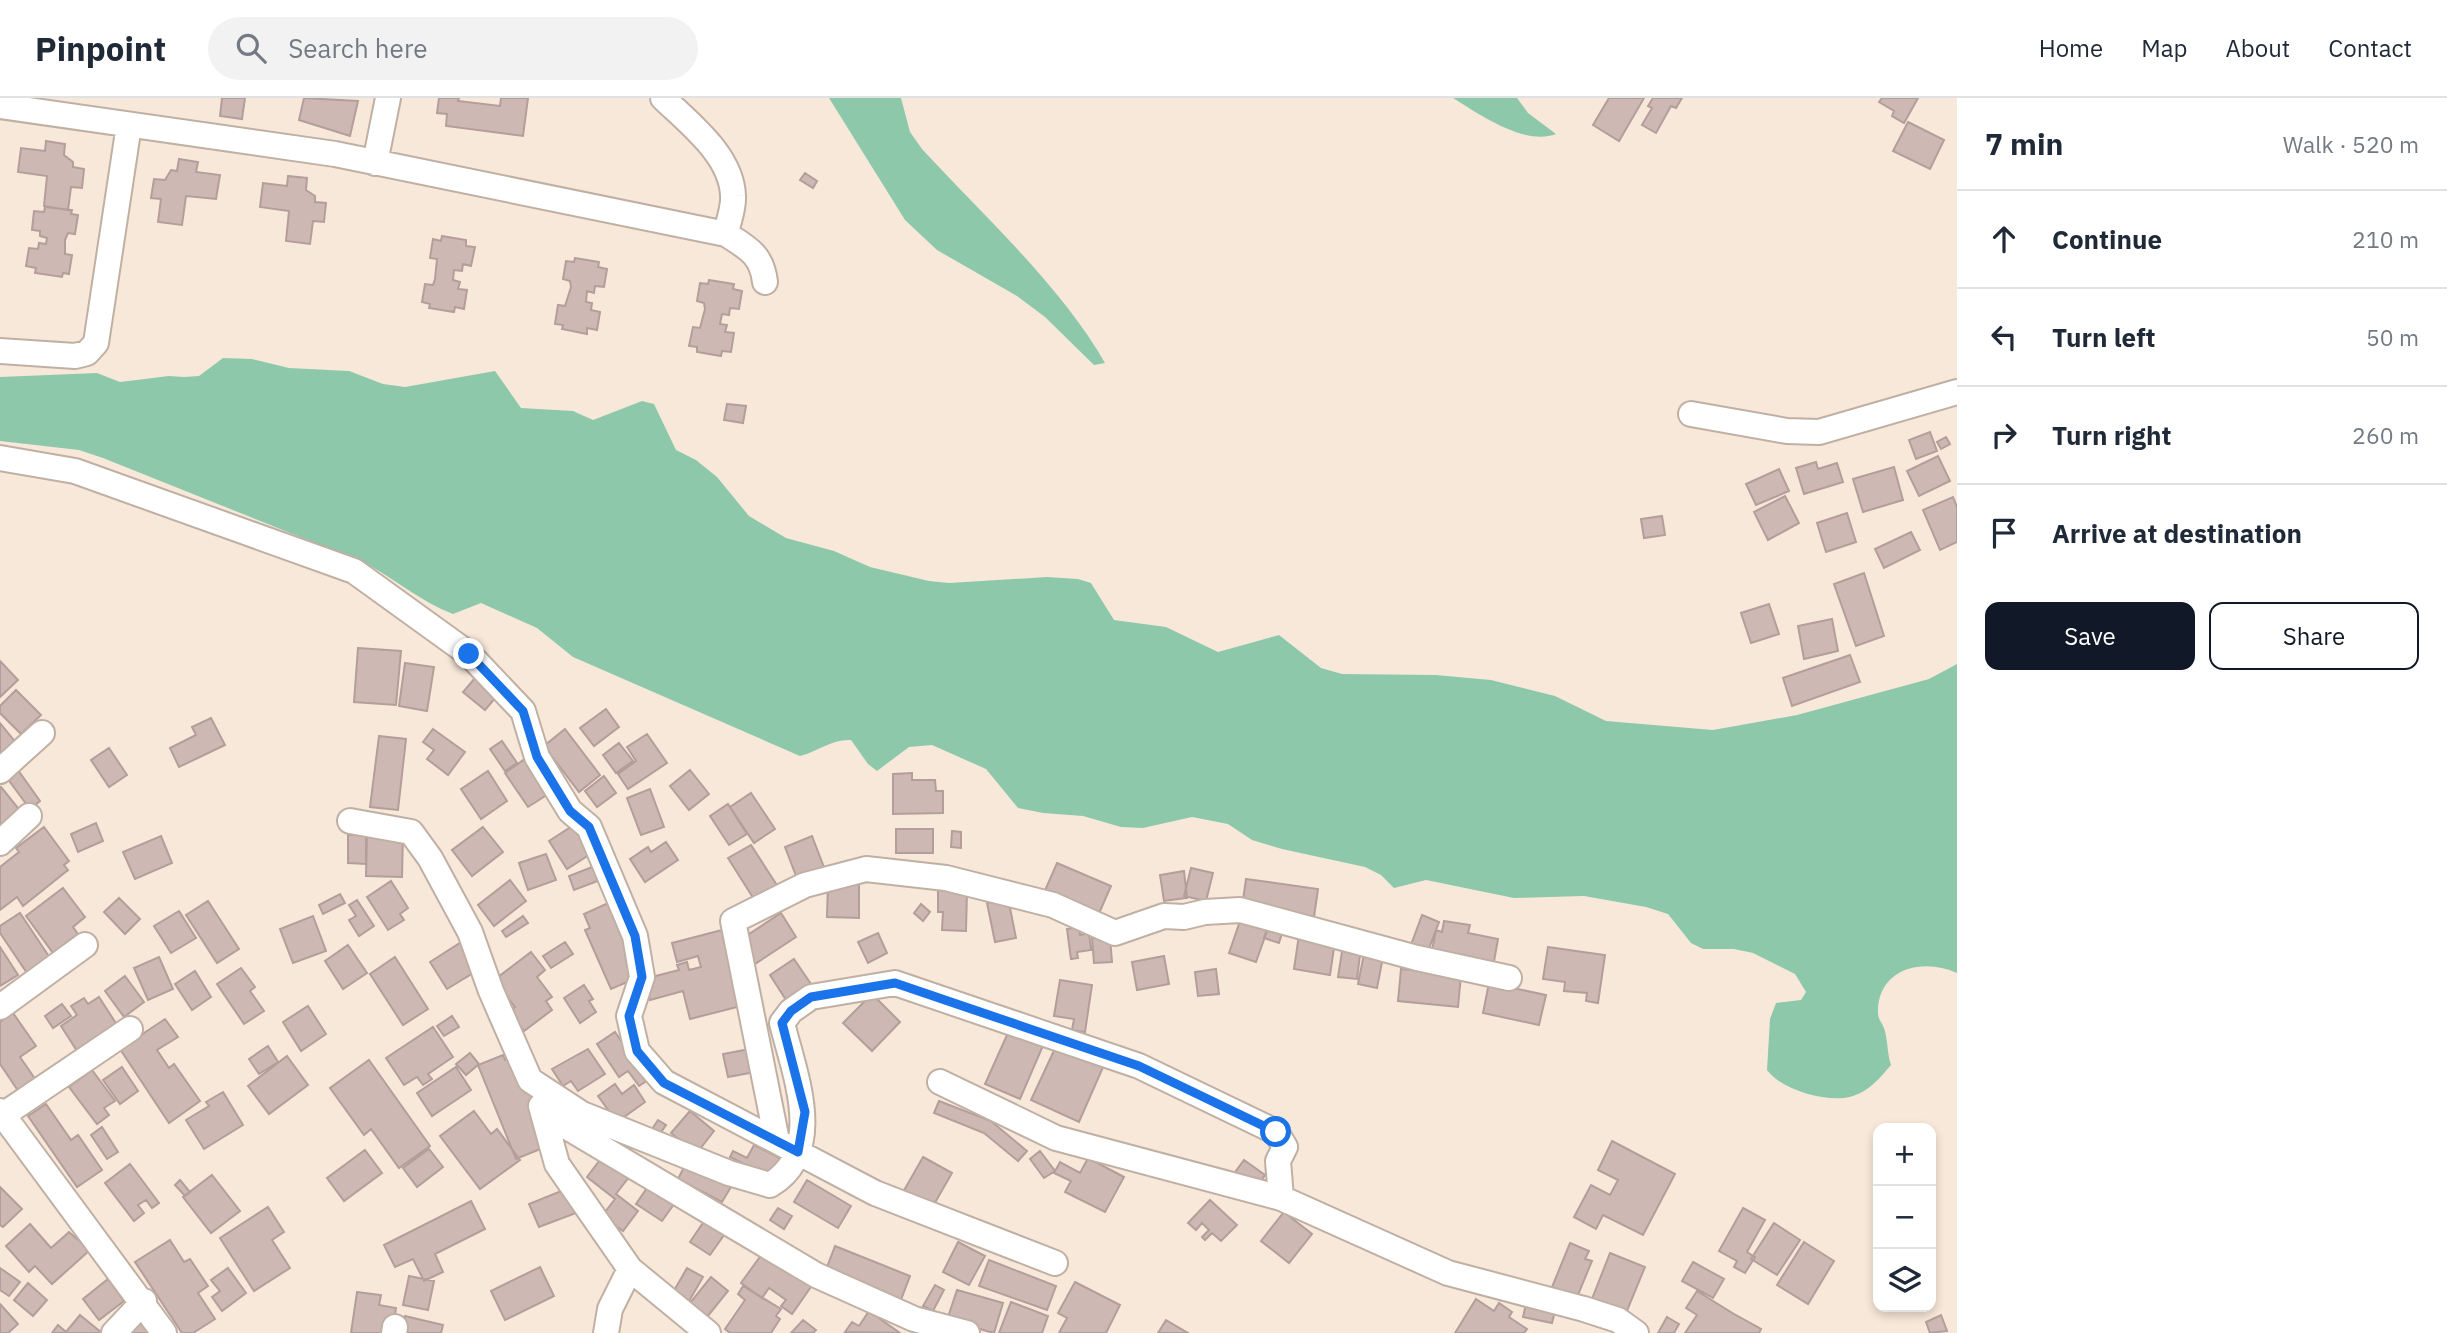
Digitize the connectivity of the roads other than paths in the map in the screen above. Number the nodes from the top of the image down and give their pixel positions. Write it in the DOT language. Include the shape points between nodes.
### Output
graph roads {
  1 [pos="388,98"];
  2 [pos="663,98"];
  3 [pos="0,106"];
  4 [pos="128,125"];
  5 [pos="375,163"];
  6 [pos="726,234"];
  7 [pos="765,282"];
  8 [pos="0,351"];
  9 [pos="1957,392"];
  10 [pos="1691,414"];
  11 [pos="0,458"];
  12 [pos="42,733"];
  13 [pos="0,771"];
  14 [pos="29,816"];
  15 [pos="350,821"];
  16 [pos="0,843"];
  17 [pos="85,945"];
  18 [pos="1509,978"];
  19 [pos="0,1007"];
  20 [pos="130,1028"];
  21 [pos="530,1080"];
  22 [pos="940,1082"];
  23 [pos="1,1113"];
  24 [pos="545,1114"];
  25 [pos="787,1147"];
  26 [pos="1281,1198"];
  27 [pos="1055,1263"];
  28 [pos="630,1269"];
  29 [pos="144,1301"];
  30 [pos="114,1333"];
  31 [pos="164,1333"];
  32 [pos="606,1333"];
  33 [pos="708,1333"];
  34 [pos="967,1333"];
  35 [pos="1636,1333"];
  1 -- 5 [label="street"];
  2 -- 6 [label="street" via="699,133 730,175 733,197"];
  3 -- 4 [label="street"];
  4 -- 5 [label="street"];
  4 -- 8 [label="street" via="96,343 87,353 75,356"];
  5 -- 6 [label="street"];
  6 -- 7 [label="street" via="757,254"];
  9 -- 10 [label="street" via="1819,432"];
  11 -- 25 [label="street" via="75,471 354,571 469,654 523,711 537,757 570,811 589,827 635,936 642,977 629,1016 637,1051 664,1083"];
  12 -- 13 [label="street"];
  14 -- 16 [label="street"];
  15 -- 21 [label="street" via="411,832 430,858 470,932"];
  17 -- 19 [label="street"];
  18 -- 25 [label="street" via="1240,910 1164,916 1115,933 1053,905 946,878 866,869 805,885 733,921"];
  20 -- 23 [label="street"];
  21 -- 24 [label="street"];
  21 -- 25 [label="street" via="582,1114 770,1185 782,1178"];
  22 -- 26 [label="street" via="1056,1138"];
  23 -- 29 [label="street"];
  24 -- 28 [label="street" via="557,1164"];
  24 -- 34 [label="street" via="816,1275 914,1319"];
  25 -- 26 [label="street" via="805,1112 782,1023 811,997 895,983 1139,1066 1276,1132 1285,1147 1278,1161"];
  25 -- 27 [label="street" via="876,1193"];
  26 -- 35 [label="street" via="1448,1273 1584,1309 1618,1320"];
  28 -- 32 [label="street" via="610,1309"];
  28 -- 33 [label="street"];
  29 -- 30 [label="street"];
  29 -- 31 [label="street"];
}
